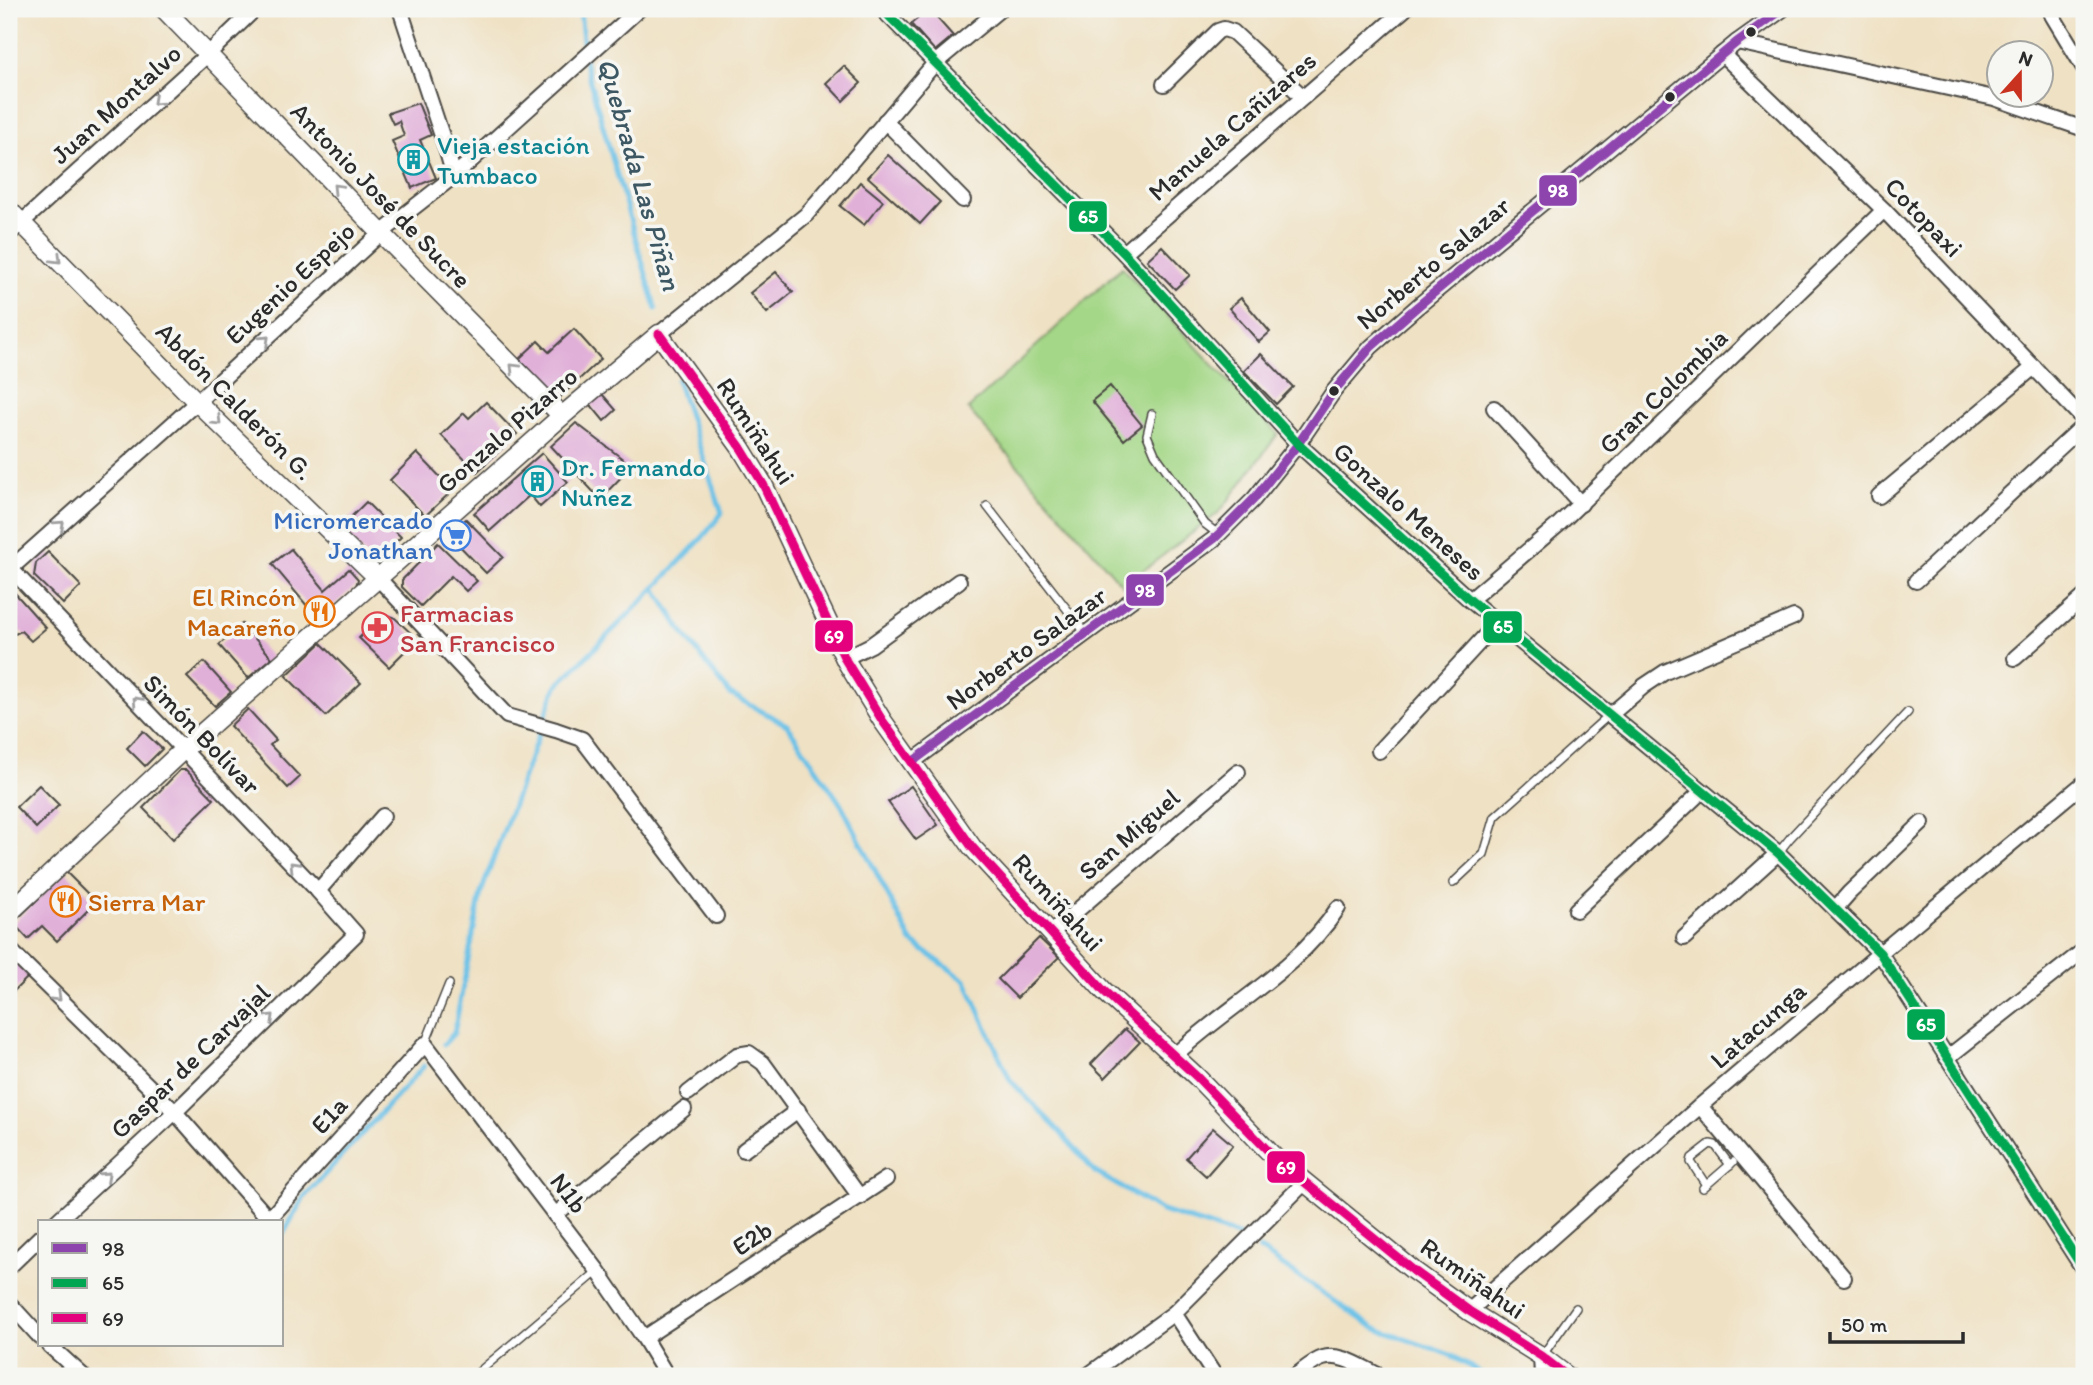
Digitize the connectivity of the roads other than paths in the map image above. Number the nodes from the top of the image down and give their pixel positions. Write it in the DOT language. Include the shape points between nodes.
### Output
graph roads {
  1 [pos="164,9"];
  2 [pos="255,9"];
  3 [pos="400,9"];
  4 [pos="639,9"];
  5 [pos="882,9"];
  6 [pos="1000,9"];
  7 [pos="1405,9"];
  8 [pos="1783,9"];
  9 [pos="2052,15"];
  10 [pos="1737,42"];
  11 [pos="1722,54"];
  12 [pos="207,55"];
  13 [pos="935,63"];
  14 [pos="2084,68"];
  15 [pos="1164,83"];
  16 [pos="1303,97"];
  17 [pos="885,121"];
  18 [pos="2084,129"];
  19 [pos="454,176"];
  20 [pos="964,200"];
  21 [pos="1884,210"];
  22 [pos="13,222"];
  23 [pos="381,233"];
  24 [pos="1124,253"];
  25 [pos="659,334"];
  26 [pos="2034,367"];
  27 [pos="197,402"];
  28 [pos="1494,408"];
  29 [pos="1152,414"];
  30 [pos="562,416"];
  31 [pos="2084,420"];
  32 [pos="2084,425"];
  33 [pos="1298,443"];
  34 [pos="1879,496"];
  35 [pos="1581,504"];
  36 [pos="987,506"];
  37 [pos="1219,534"];
  38 [pos="10,570"];
  39 [pos="377,578"];
  40 [pos="959,581"];
  41 [pos="1916,582"];
  42 [pos="2084,597"];
  43 [pos="1470,600"];
  44 [pos="1794,617"];
  45 [pos="1497,623"];
  46 [pos="1087,635"];
  47 [pos="845,658"];
  48 [pos="2015,658"];
  49 [pos="1908,712"];
  50 [pos="1609,715"];
  51 [pos="183,750"];
  52 [pos="1379,751"];
  53 [pos="912,762"];
  54 [pos="1238,772"];
  55 [pos="2084,783"];
  56 [pos="1702,791"];
  57 [pos="383,816"];
  58 [pos="1922,823"];
  59 [pos="1778,853"];
  60 [pos="1453,883"];
  61 [pos="318,891"];
  62 [pos="1338,908"];
  63 [pos="1576,909"];
  64 [pos="1835,909"];
  65 [pos="9,913"];
  66 [pos="716,916"];
  67 [pos="1051,933"];
  68 [pos="356,934"];
  69 [pos="1684,939"];
  70 [pos="9,949"];
  71 [pos="2084,950"];
  72 [pos="1880,953"];
  73 [pos="449,985"];
  74 [pos="425,1044"];
  75 [pos="1174,1056"];
  76 [pos="1947,1058"];
  77 [pos="688,1093"];
  78 [pos="1700,1106"];
  79 [pos="684,1109"];
  80 [pos="798,1110"];
  81 [pos="175,1112"];
  82 [pos="744,1150"];
  83 [pos="1741,1155"];
  84 [pos="1730,1165"];
  85 [pos="886,1179"];
  86 [pos="1304,1183"];
  87 [pos="860,1197"];
  88 [pos="555,1215"];
  89 [pos="58,1220"];
  90 [pos="38,1239"];
  91 [pos="9,1267"];
  92 [pos="2084,1270"];
  93 [pos="598,1271"];
  94 [pos="1844,1278"];
  95 [pos="9,1303"];
  96 [pos="1576,1308"];
  97 [pos="1469,1311"];
  98 [pos="1174,1313"];
  99 [pos="38,1335"];
  100 [pos="644,1338"];
  101 [pos="50,1346"];
  102 [pos="1541,1356"];
  103 [pos="1097,1373"];
  104 [pos="83,1376"];
  105 [pos="474,1376"];
  106 [pos="667,1376"];
  107 [pos="1215,1376"];
  108 [pos="1295,1376"];
  109 [pos="1380,1376"];
  110 [pos="1542,1376"];
  111 [pos="1567,1376"];
  1 -- 12 [label="street, Antonio José de Sucre"];
  2 -- 12 [label="street, Juan Montalvo"];
  3 -- 19 [label="street"];
  4 -- 19 [label="street, Eugenio Espejo"];
  5 -- 13 [label="street, Gonzalo Meneses"];
  6 -- 13 [label="street, Gonzalo Pizarro"];
  7 -- 16 [label="street, Manuela Cañizares"];
  8 -- 10 [label="street, Norberto Salazar"];
  9 -- 14 [label="street"];
  10 -- 11 [label="street, Norberto Salazar"];
  10 -- 18 [label="street" via="1994,97"];
  11 -- 21 [label="street, Cotopaxi"];
  11 -- 33 [label="street, Norberto Salazar" via="1371,348"];
  12 -- 22 [label="street, Juan Montalvo, one-way"];
  23 -- 12 [label="street, Antonio José de Sucre, one-way"];
  13 -- 17 [label="street, Gonzalo Pizarro"];
  13 -- 24 [label="street, Gonzalo Meneses"];
  15 -- 16 [label="street" via="1224,29 1233,32"];
  16 -- 24 [label="street, Manuela Cañizares"];
  17 -- 20 [label="street"];
  17 -- 25 [label="street, Gonzalo Pizarro" via="806,215"];
  19 -- 23 [label="street, Eugenio Espejo"];
  21 -- 26 [label="street, Cotopaxi"];
  21 -- 35 [label="street, Gran Colombia"];
  22 -- 27 [label="street, Abdón Calderón G., one-way"];
  27 -- 23 [label="street, Eugenio Espejo, one-way"];
  30 -- 23 [label="street, Antonio José de Sucre, one-way"];
  24 -- 33 [label="street, Gonzalo Meneses"];
  25 -- 30 [label="street, Gonzalo Pizarro"];
  25 -- 47 [label="street, Rumiñahui" via="763,484"];
  26 -- 31 [label="street, Cotopaxi"];
  26 -- 34 [label="street"];
  38 -- 27 [label="street, Eugenio Espejo, one-way"];
  27 -- 39 [label="street, Abdón Calderón G., one-way"];
  28 -- 35 [label="street"];
  29 -- 37 [label="lane" via="1147,435 1155,454 1205,524"];
  30 -- 39 [label="street, Gonzalo Pizarro"];
  32 -- 41 [label="street"];
  33 -- 37 [label="street, Norberto Salazar"];
  33 -- 43 [label="street, Gonzalo Meneses"];
  35 -- 43 [label="street, Gran Colombia"];
  36 -- 46 [label="lane"];
  37 -- 46 [label="street, Norberto Salazar"];
  51 -- 38 [label="street, Simón Bolívar, one-way"];
  39 -- 51 [label="street, Gonzalo Pizarro"];
  39 -- 66 [label="street, Abdón Calderón G." via="507,716 582,739"];
  40 -- 47 [label="street" via="871,645"];
  42 -- 48 [label="street"];
  43 -- 45 [label="street, Gonzalo Meneses"];
  44 -- 50 [label="street" via="1665,672"];
  45 -- 50 [label="street, Gonzalo Meneses"];
  45 -- 52 [label="street"];
  46 -- 53 [label="street, Norberto Salazar"];
  47 -- 53 [label="street, Rumiñahui"];
  49 -- 59 [label="lane"];
  50 -- 56 [label="street, Gonzalo Meneses"];
  50 -- 60 [label="lane" via="1495,817 1484,854"];
  61 -- 51 [label="street, Simón Bolívar, one-way"];
  51 -- 65 [label="street, Gonzalo Pizarro"];
  53 -- 67 [label="street, Rumiñahui" via="972,847"];
  54 -- 67 [label="street, San Miguel"];
  55 -- 72 [label="street, Latacunga"];
  56 -- 59 [label="street, Gonzalo Meneses"];
  56 -- 63 [label="street"];
  57 -- 61 [label="street"];
  58 -- 64 [label="street"];
  59 -- 64 [label="street, Gonzalo Meneses"];
  59 -- 69 [label="street"];
  61 -- 68 [label="street, Simón Bolívar"];
  62 -- 75 [label="street" via="1304,949"];
  64 -- 72 [label="street, Gonzalo Meneses"];
  67 -- 75 [label="street, Rumiñahui" via="1104,991"];
  81 -- 68 [label="street, Gaspar de Carvajal, one-way"];
  70 -- 81 [label="street, one-way"];
  71 -- 76 [label="street"];
  72 -- 76 [label="street, Gonzalo Meneses"];
  72 -- 78 [label="street, Latacunga"];
  73 -- 74 [label="lane"];
  74 -- 81 [label="street, E1a" via="269,1219"];
  74 -- 88 [label="street, N1b"];
  75 -- 86 [label="street, Rumiñahui"];
  76 -- 92 [label="street, Gonzalo Meneses"];
  77 -- 80 [label="street" via="737,1055 750,1053 763,1063"];
  78 -- 83 [label="street"];
  78 -- 97 [label="street, Latacunga"];
  79 -- 88 [label="street"];
  80 -- 82 [label="street"];
  80 -- 87 [label="street"];
  89 -- 81 [label="street, Gaspar de Carvajal, one-way"];
  83 -- 84 [label="lane"];
  83 -- 94 [label="street"];
  84 -- 84 [label="lane" via="1710,1144 1690,1162 1705,1187"];
  85 -- 87 [label="street, E2b"];
  86 -- 97 [label="street, Rumiñahui"];
  86 -- 98 [label="street"];
  87 -- 100 [label="street, E2b"];
  88 -- 93 [label="street, N1b"];
  90 -- 91 [label="street"];
  93 -- 100 [label="street, N1b"];
  93 -- 105 [label="lane"];
  95 -- 99 [label="street"];
  96 -- 102 [label="lane"];
  97 -- 102 [label="street, Rumiñahui"];
  98 -- 103 [label="street"];
  98 -- 107 [label="street"];
  100 -- 106 [label="street, N1b"];
  101 -- 104 [label="street"];
  102 -- 110 [label="street"];
  102 -- 111 [label="street, Rumiñahui"];
  108 -- 109 [label="street" via="1332,1356"];
}
